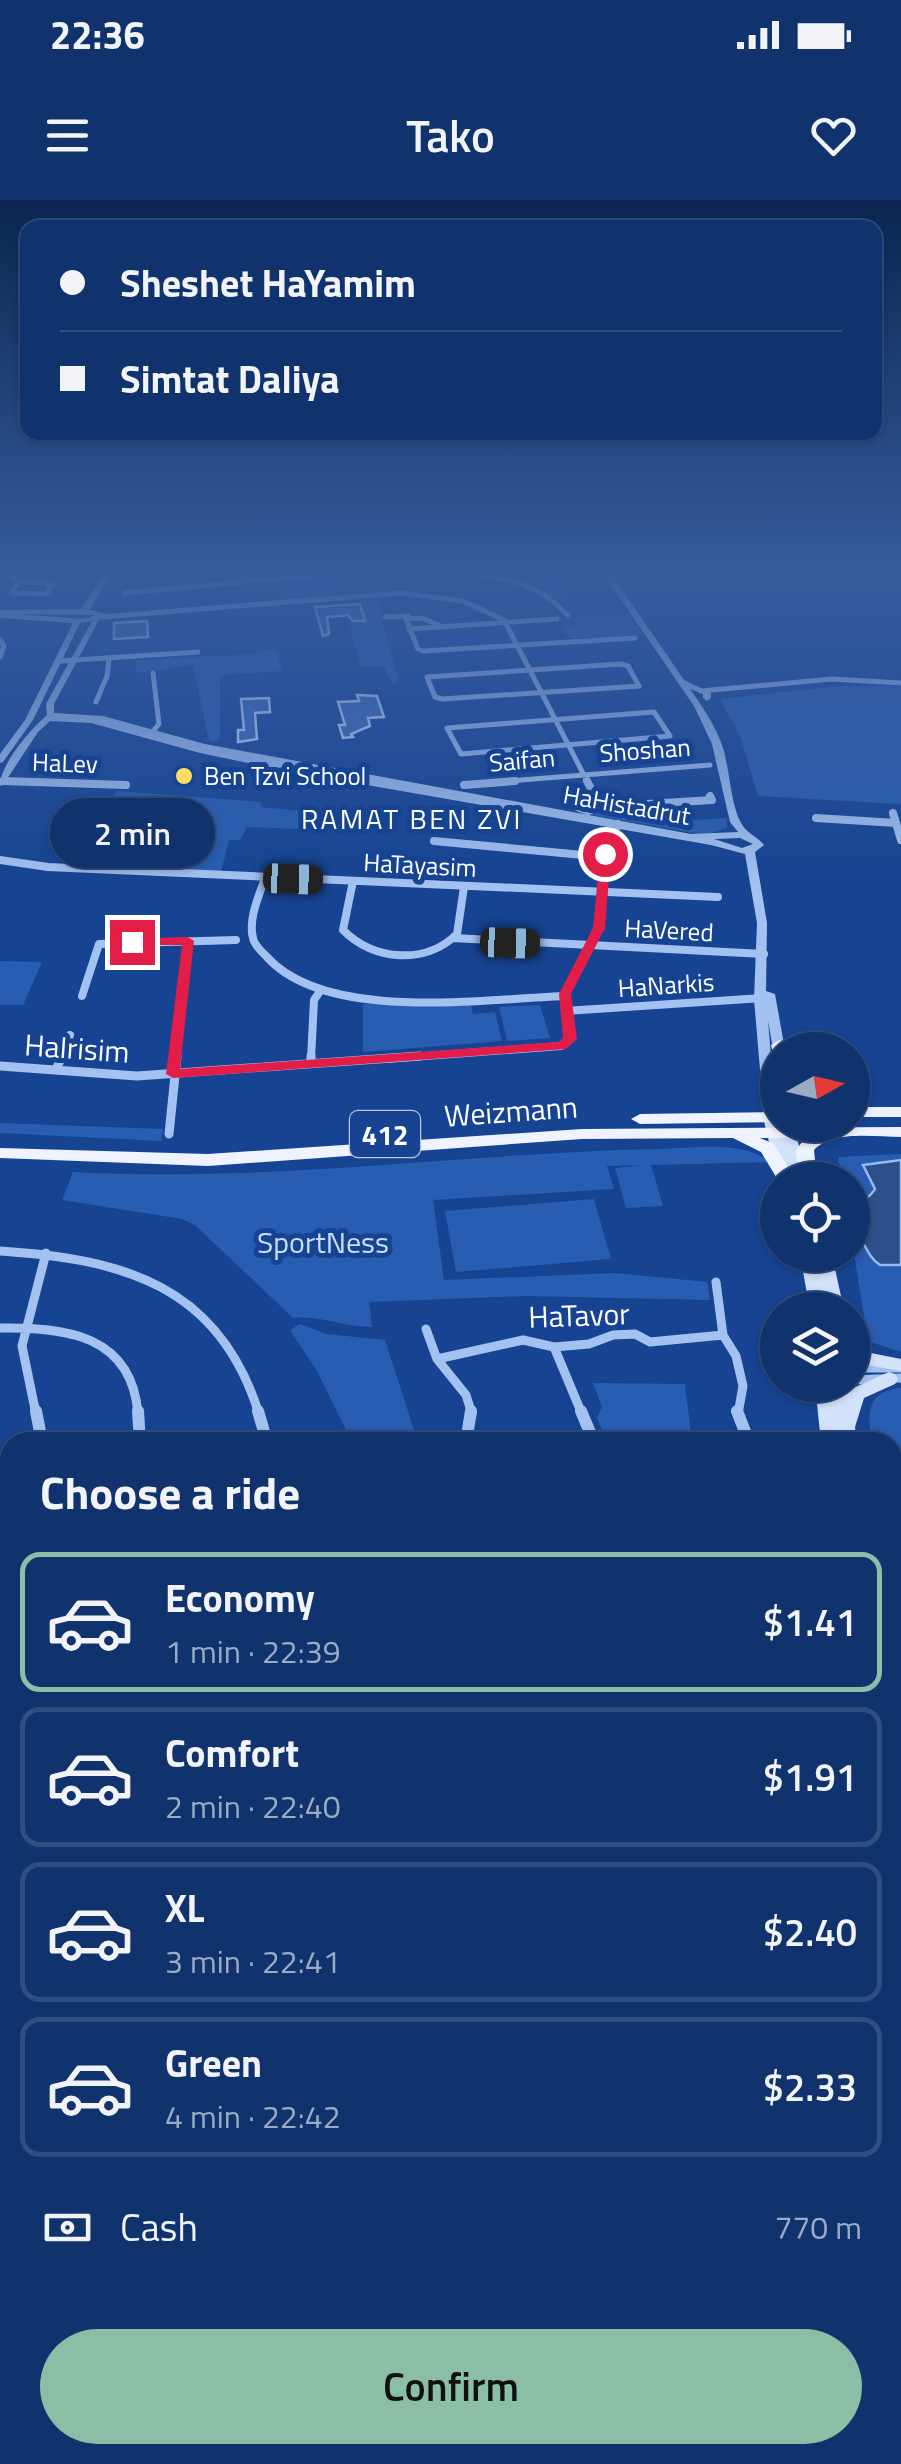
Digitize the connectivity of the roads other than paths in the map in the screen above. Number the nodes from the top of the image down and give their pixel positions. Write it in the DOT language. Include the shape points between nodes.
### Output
graph roads {
  1 [pos="53,675"];
  2 [pos="66,675"];
  3 [pos="107,675"];
  4 [pos="153,675"];
  5 [pos="462,675"];
  6 [pos="532,675"];
  7 [pos="633,675"];
  8 [pos="677,675"];
  9 [pos="901,683"];
  10 [pos="542,693"];
  11 [pos="699,695"];
  12 [pos="96,702"];
  13 [pos="30,717"];
  14 [pos="49,717"];
  15 [pos="555,718"];
  16 [pos="150,735"];
  17 [pos="569,747"];
  18 [pos="0,760"];
  19 [pos="710,766"];
  20 [pos="584,775"];
  21 [pos="2,780"];
  22 [pos="126,785"];
  23 [pos="464,785"];
  24 [pos="592,792"];
  25 [pos="710,796"];
  26 [pos="599,806"];
  27 [pos="893,813"];
  28 [pos="816,818"];
  29 [pos="588,822"];
  30 [pos="735,822"];
  31 [pos="616,826"];
  32 [pos="899,831"];
  33 [pos="746,836"];
  34 [pos="434,840"];
  35 [pos="728,840"];
  36 [pos="608,841"];
  37 [pos="747,855"];
  38 [pos="605,857"];
  39 [pos="0,860"];
  40 [pos="265,878"];
  41 [pos="353,882"];
  42 [pos="464,887"];
  43 [pos="602,892"];
  44 [pos="718,897"];
  45 [pos="453,938"];
  46 [pos="236,940"];
  47 [pos="188,941"];
  48 [pos="592,946"];
  49 [pos="764,954"];
  50 [pos="322,990"];
  51 [pos="82,996"];
  52 [pos="564,996"];
  53 [pos="765,998"];
  54 [pos="565,1012"];
  55 [pos="769,1032"];
  56 [pos="775,1032"];
  57 [pos="70,1036"];
  58 [pos="311,1064"];
  59 [pos="0,1066"];
  60 [pos="56,1070"];
  61 [pos="173,1074"];
  62 [pos="870,1114"];
  63 [pos="901,1114"];
  64 [pos="760,1128"];
  65 [pos="760,1130"];
  66 [pos="724,1131"];
  67 [pos="893,1132"];
  68 [pos="169,1134"];
  69 [pos="0,1141"];
  70 [pos="0,1152"];
  71 [pos="780,1162"];
  72 [pos="800,1162"];
  73 [pos="0,1251"];
  74 [pos="46,1253"];
  75 [pos="716,1282"];
  76 [pos="24,1327"];
  77 [pos="0,1328"];
  78 [pos="426,1329"];
  79 [pos="722,1335"];
  80 [pos="554,1347"];
  81 [pos="437,1359"];
  82 [pos="870,1360"];
  83 [pos="870,1370"];
  84 [pos="898,1372"];
  85 [pos="870,1377"];
  86 [pos="826,1402"];
  87 [pos="843,1402"];
  88 [pos="40,1432"];
  89 [pos="139,1432"];
  90 [pos="264,1432"];
  91 [pos="468,1432"];
  92 [pos="590,1432"];
  93 [pos="745,1432"];
  94 [pos="829,1432"];
  95 [pos="847,1432"];
  96 [pos="848,1432"];
  1 -- 13 [label="street"];
  2 -- 14 [label="street"];
  3 -- 12 [label="street"];
  4 -- 16 [label="street" via="159,724"];
  5 -- 10 [label="street" via="427,677 439,699"];
  6 -- 10 [label="street"];
  7 -- 10 [label="street" via="639,685"];
  8 -- 11 [label="street"];
  9 -- 11 [label="street"];
  10 -- 15 [label="street"];
  11 -- 30 [label="street"];
  13 -- 14 [label="street, HaHistadrut"];
  13 -- 18 [label="street"];
  14 -- 16 [label="street, HaHistadrut"];
  14 -- 21 [label="street"];
  15 -- 17 [label="street"];
  15 -- 17 [label="street" via="654,712 670,734"];
  15 -- 17 [label="street" via="447,728 461,754"];
  16 -- 29 [label="street, HaHistadrut" via="287,768"];
  16 -- 31 [label="street, HaHistadrut"];
  17 -- 20 [label="street"];
  19 -- 20 [label="street, Shoshan"];
  20 -- 23 [label="street, Saifan"];
  20 -- 24 [label="street"];
  21 -- 22 [label="street, HaLev"];
  24 -- 26 [label="street"];
  24 -- 26 [label="street" via="579,809"];
  25 -- 26 [label="street" via="688,804"];
  27 -- 32 [label="street"];
  28 -- 32 [label="street"];
  29 -- 31 [label="street, HaHistadrut"];
  29 -- 36 [label="street"];
  30 -- 33 [label="street"];
  30 -- 35 [label="street"];
  31 -- 35 [label="street, HaHistadrut"];
  31 -- 36 [label="street"];
  33 -- 35 [label="street"];
  33 -- 37 [label="street" via="758,842"];
  34 -- 38 [label="street"];
  35 -- 37 [label="street"];
  36 -- 38 [label="street"];
  37 -- 49 [label="street"];
  38 -- 43 [label="street"];
  39 -- 40 [label="street, HaTayasim"];
  40 -- 41 [label="street, HaTayasim"];
  40 -- 50 [label="street" via="251,924 257,950 286,976"];
  41 -- 42 [label="street, HaTayasim"];
  41 -- 45 [label="street" via="342,926 357,944 404,954"];
  42 -- 43 [label="street, HaTayasim"];
  42 -- 45 [label="street"];
  43 -- 44 [label="street, HaTayasim"];
  43 -- 48 [label="street"];
  45 -- 48 [label="street, HaVered"];
  46 -- 47 [label="street"];
  47 -- 51 [label="street" via="99,944"];
  47 -- 61 [label="street"];
  48 -- 49 [label="street, HaVered"];
  48 -- 52 [label="street"];
  49 -- 53 [label="street"];
  50 -- 52 [label="street" via="388,1002"];
  50 -- 58 [label="street" via="314,1000"];
  52 -- 54 [label="street"];
  53 -- 54 [label="street, HaNarkis"];
  53 -- 55 [label="street"];
  53 -- 56 [label="street"];
  54 -- 58 [label="street, HaIrisim" via="568,1041 561,1046"];
  57 -- 60 [label="street"];
  58 -- 61 [label="street, HaIrisim"];
  59 -- 60 [label="street, HaIrisim"];
  60 -- 61 [label="street, HaIrisim"];
  61 -- 68 [label="street"];
  62 -- 63 [label="main road"];
  64 -- 69 [label="main road, Weizmann / 412" via="582,1122 196,1148"];
  65 -- 66 [label="main road, Weizmann / 412"];
  66 -- 70 [label="main road, Weizmann / 412" via="208,1160"];
  66 -- 71 [label="main road" via="768,1148"];
  67 -- 72 [label="main road" via="812,1141"];
  73 -- 74 [label="street"];
  74 -- 76 [label="street"];
  74 -- 90 [label="street" via="142,1279 210,1322 243,1370"];
  75 -- 79 [label="street"];
  76 -- 77 [label="street"];
  76 -- 88 [label="street" via="24,1364"];
  76 -- 89 [label="street" via="70,1332 106,1348 134,1389"];
  78 -- 81 [label="street"];
  79 -- 80 [label="street, HaTavor" via="650,1342 613,1334"];
  79 -- 93 [label="street" via="736,1356 743,1386 736,1410"];
  80 -- 81 [label="street, HaTavor" via="523,1340"];
  80 -- 92 [label="street"];
  81 -- 91 [label="street" via="466,1396 472,1414"];
  82 -- 84 [label="main road"];
  83 -- 84 [label="street"];
  84 -- 85 [label="street"];
  84 -- 96 [label="main road" via="856,1394"];
  86 -- 94 [label="main road"];
  87 -- 95 [label="main road"];
}
